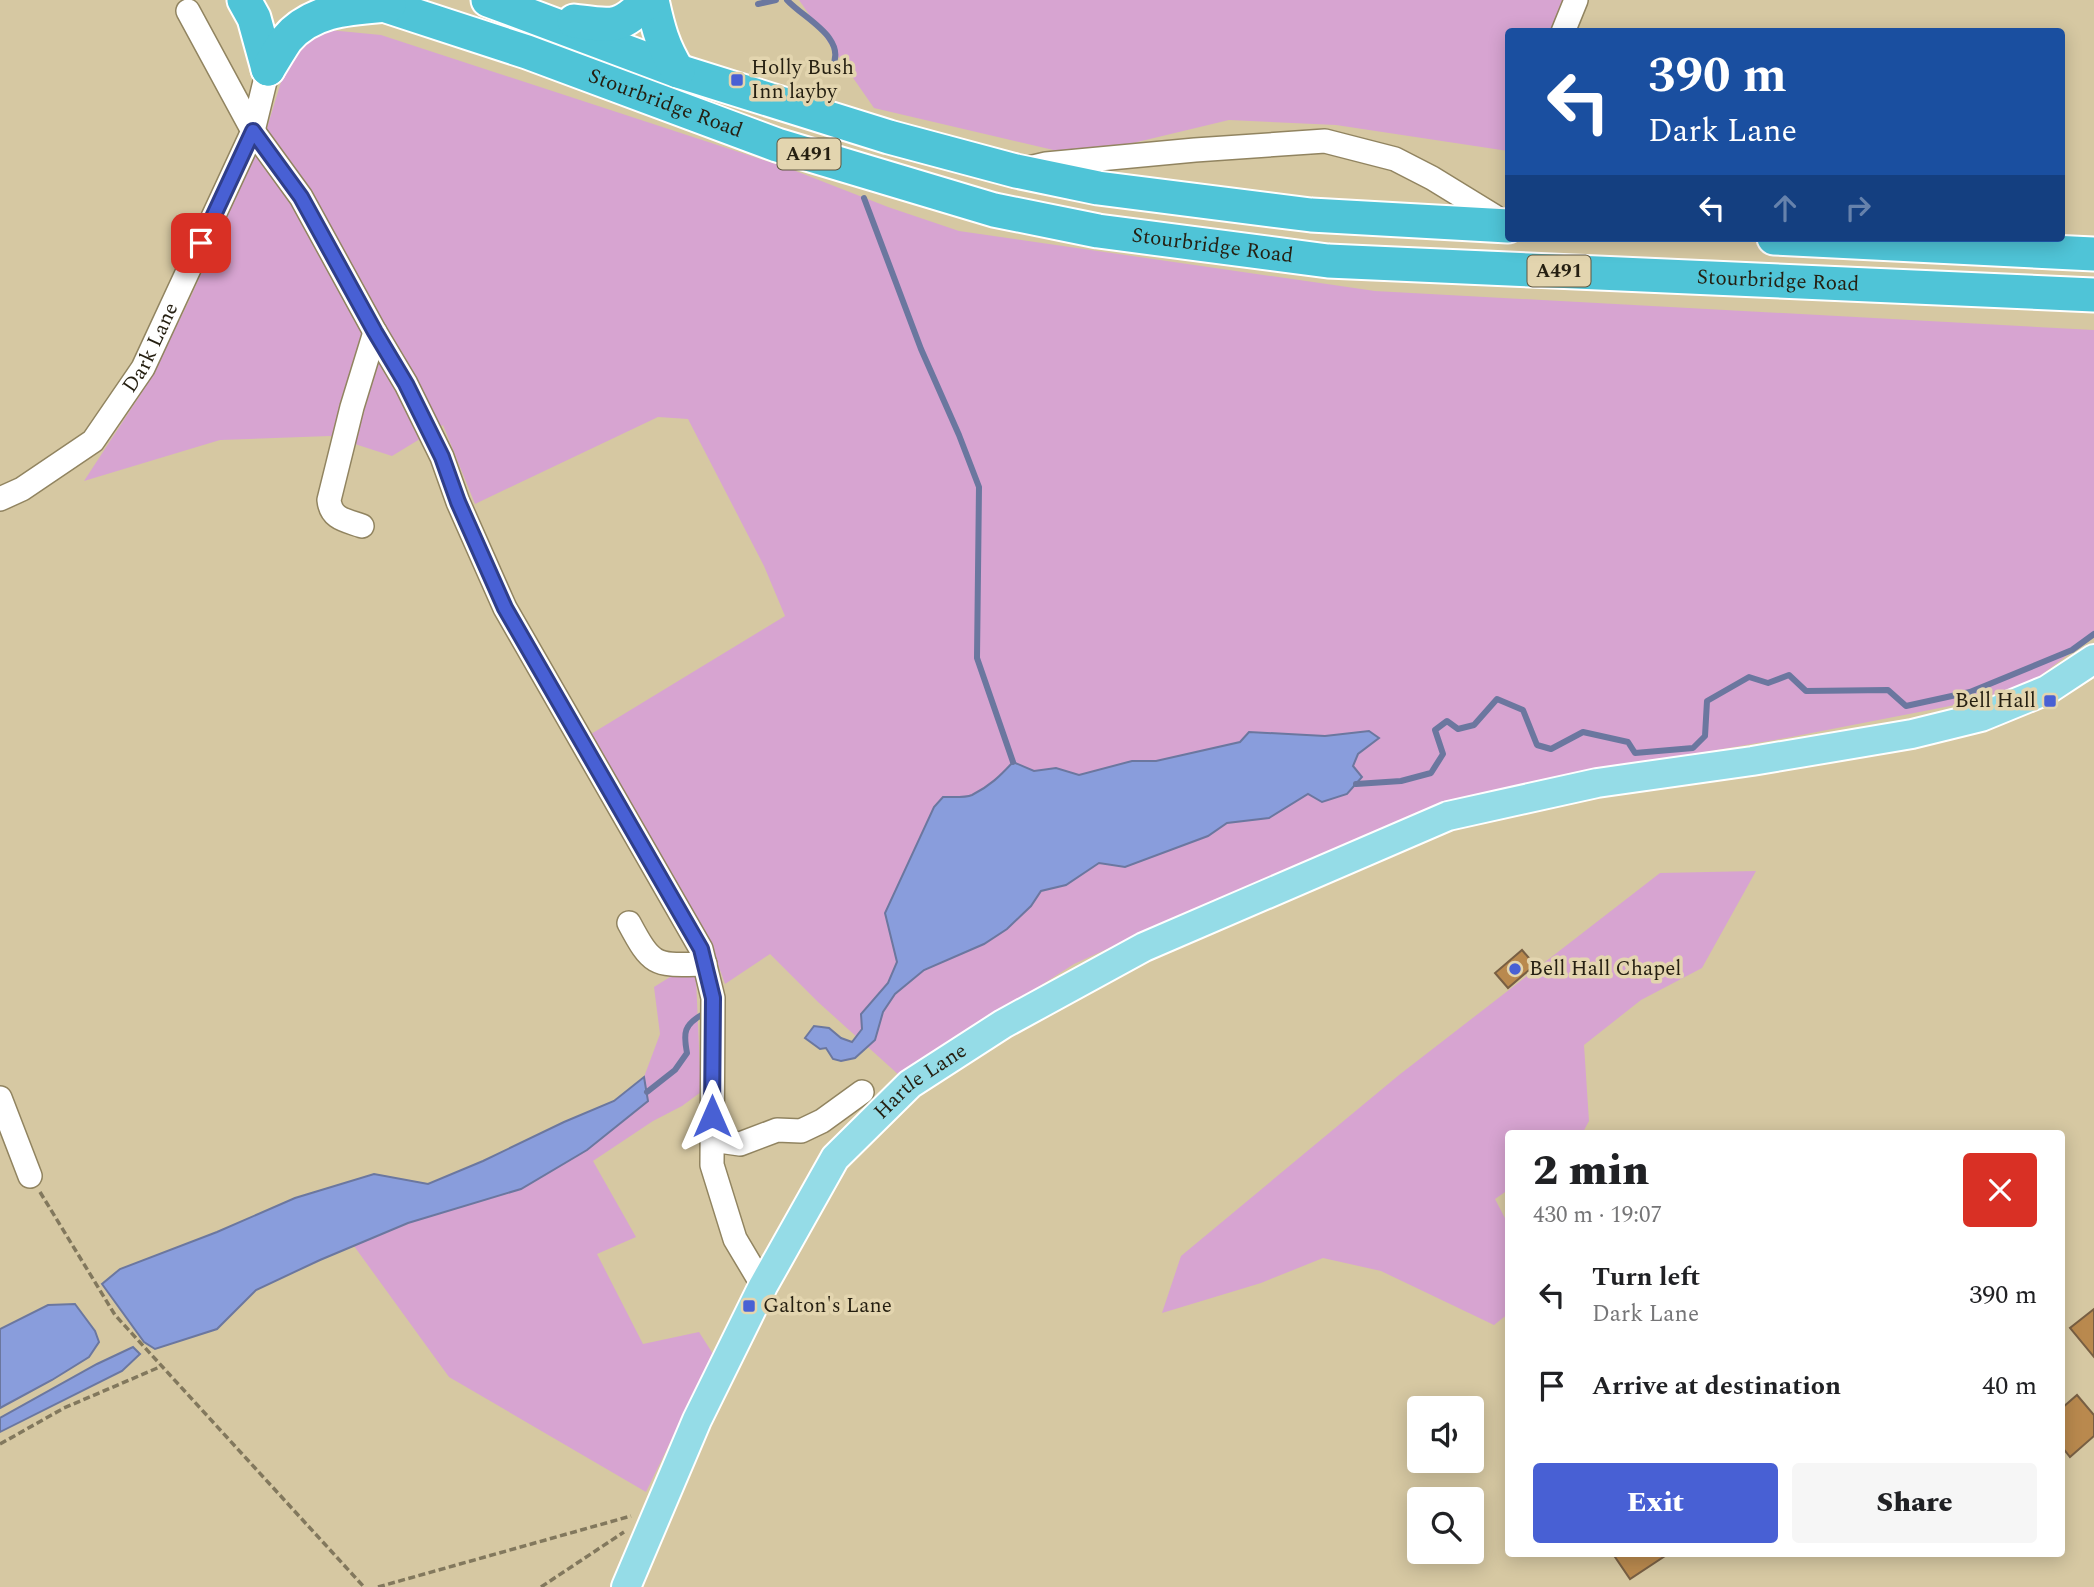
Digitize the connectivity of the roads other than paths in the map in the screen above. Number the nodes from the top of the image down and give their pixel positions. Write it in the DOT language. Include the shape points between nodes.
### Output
graph roads {
  1 [pos="244,0"];
  2 [pos="488,0"];
  3 [pos="650,0"];
  4 [pos="1576,0"];
  5 [pos="378,3"];
  6 [pos="188,10"];
  7 [pos="543,20"];
  8 [pos="1565,28"];
  9 [pos="268,68"];
  10 [pos="678,71"];
  11 [pos="253,131"];
  12 [pos="1016,171"];
  13 [pos="1505,224"];
  14 [pos="1505,225"];
  15 [pos="1833,242"];
  16 [pos="2085,259"];
  17 [pos="2094,295"];
  18 [pos="375,332"];
  19 [pos="0,499"];
  20 [pos="362,526"];
  21 [pos="2094,659"];
  22 [pos="629,923"];
  23 [pos="705,964"];
  24 [pos="862,1093"];
  25 [pos="0,1098"];
  26 [pos="712,1140"];
  27 [pos="30,1176"];
  28 [pos="763,1286"];
  29 [pos="626,1587"];
  1 -- 9 [label="highway"];
  2 -- 7 [label="highway, Stourbridge Road / A491"];
  3 -- 7 [label="highway" via="625,20 610,25"];
  3 -- 10 [label="highway" via="664,48"];
  4 -- 8 [label="street"];
  5 -- 9 [label="highway" via="311,18 288,38"];
  5 -- 17 [label="highway, Stourbridge Road / A491" via="527,52 777,145 994,210 1098,231 1328,261"];
  6 -- 11 [label="street"];
  7 -- 10 [label="highway, Stourbridge Road / A491"];
  9 -- 11 [label="street, Dark Lane"];
  10 -- 12 [label="highway, Stourbridge Road / A491"];
  11 -- 18 [label="street" via="301,197"];
  11 -- 19 [label="street, Dark Lane" via="143,369 93,441"];
  12 -- 13 [label="street" via="1046,164 1325,141 1395,159"];
  12 -- 14 [label="highway, Stourbridge Road / A491" via="1098,188 1311,215"];
  15 -- 16 [label="highway, Stourbridge Road"];
  18 -- 20 [label="street" via="329,500 336,517"];
  18 -- 23 [label="street" via="442,457 505,608 701,949"];
  21 -- 28 [label="main road, Hartle Lane" via="2047,690 1981,717 1924,731 1597,783 1448,816 1144,947 1003,1024 910,1084 835,1158"];
  22 -- 23 [label="street" via="652,960 671,965"];
  23 -- 26 [label="street" via="713,998"];
  24 -- 26 [label="street" via="801,1131 777,1130 740,1144"];
  25 -- 27 [label="street"];
  26 -- 28 [label="street" via="712,1165 735,1239"];
  28 -- 29 [label="main road, Hartle Lane" via="697,1420"];
}
